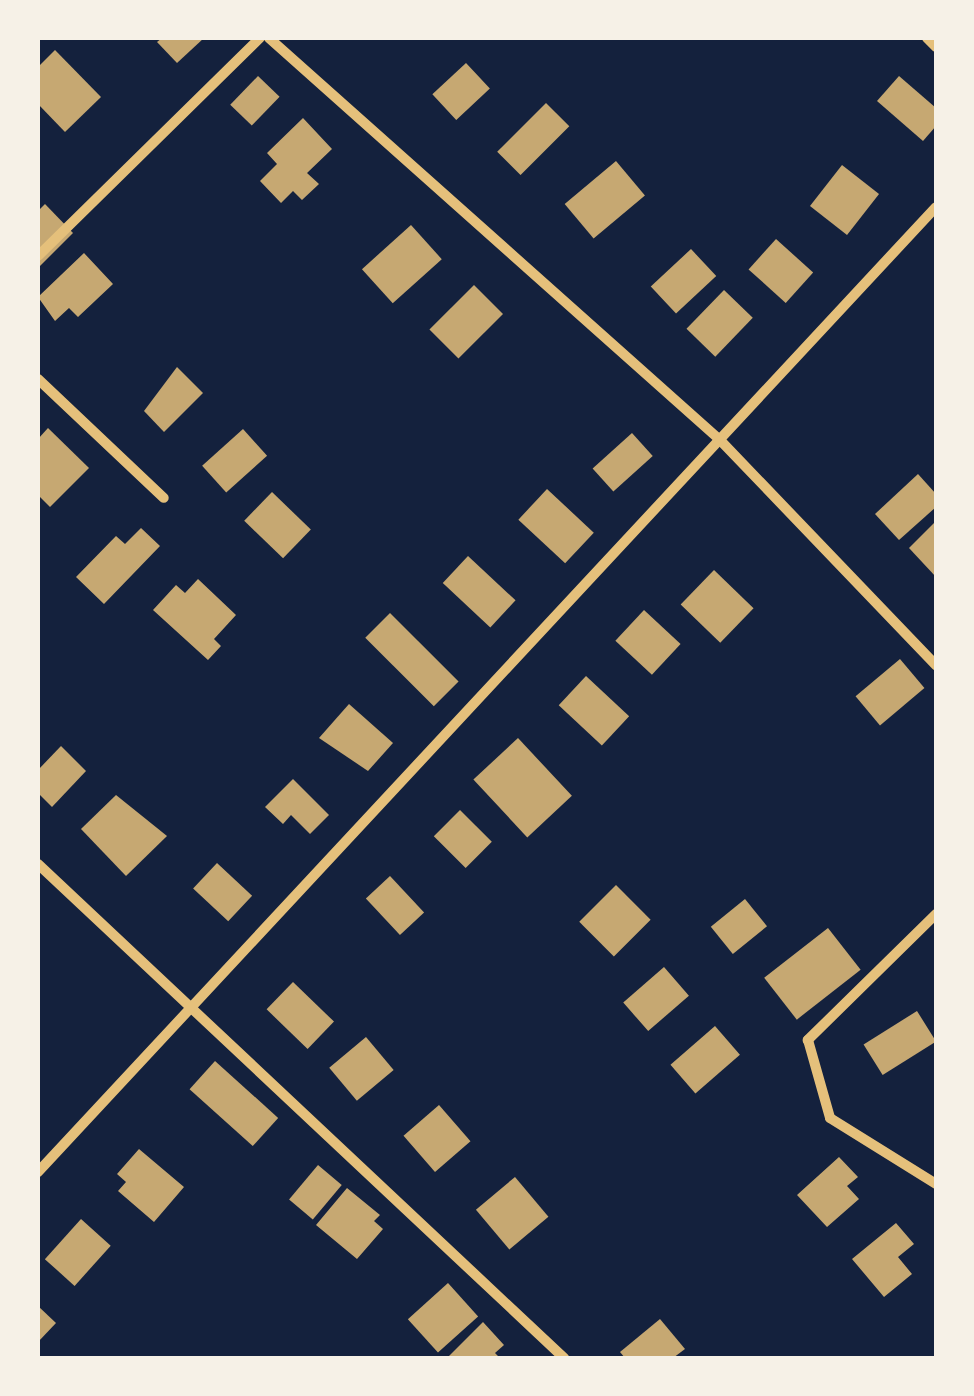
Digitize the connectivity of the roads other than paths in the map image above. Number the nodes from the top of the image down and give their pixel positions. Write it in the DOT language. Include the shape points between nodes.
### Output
graph roads {
  1 [pos="260,38"];
  2 [pos="269,38"];
  3 [pos="927,38"];
  4 [pos="936,46"];
  5 [pos="936,206"];
  6 [pos="38,256"];
  7 [pos="38,379"];
  8 [pos="720,440"];
  9 [pos="164,498"];
  10 [pos="936,665"];
  11 [pos="38,864"];
  12 [pos="936,914"];
  13 [pos="188,1005"];
  14 [pos="38,1172"];
  15 [pos="936,1184"];
  16 [pos="564,1358"];
  1 -- 6 [label="street"];
  2 -- 8 [label="street"];
  3 -- 4 [label="street"];
  5 -- 8 [label="street"];
  7 -- 9 [label="street"];
  8 -- 10 [label="street"];
  8 -- 13 [label="street"];
  11 -- 13 [label="street"];
  12 -- 15 [label="street" via="808,1040 830,1118"];
  13 -- 14 [label="street"];
  13 -- 16 [label="street"];
}
